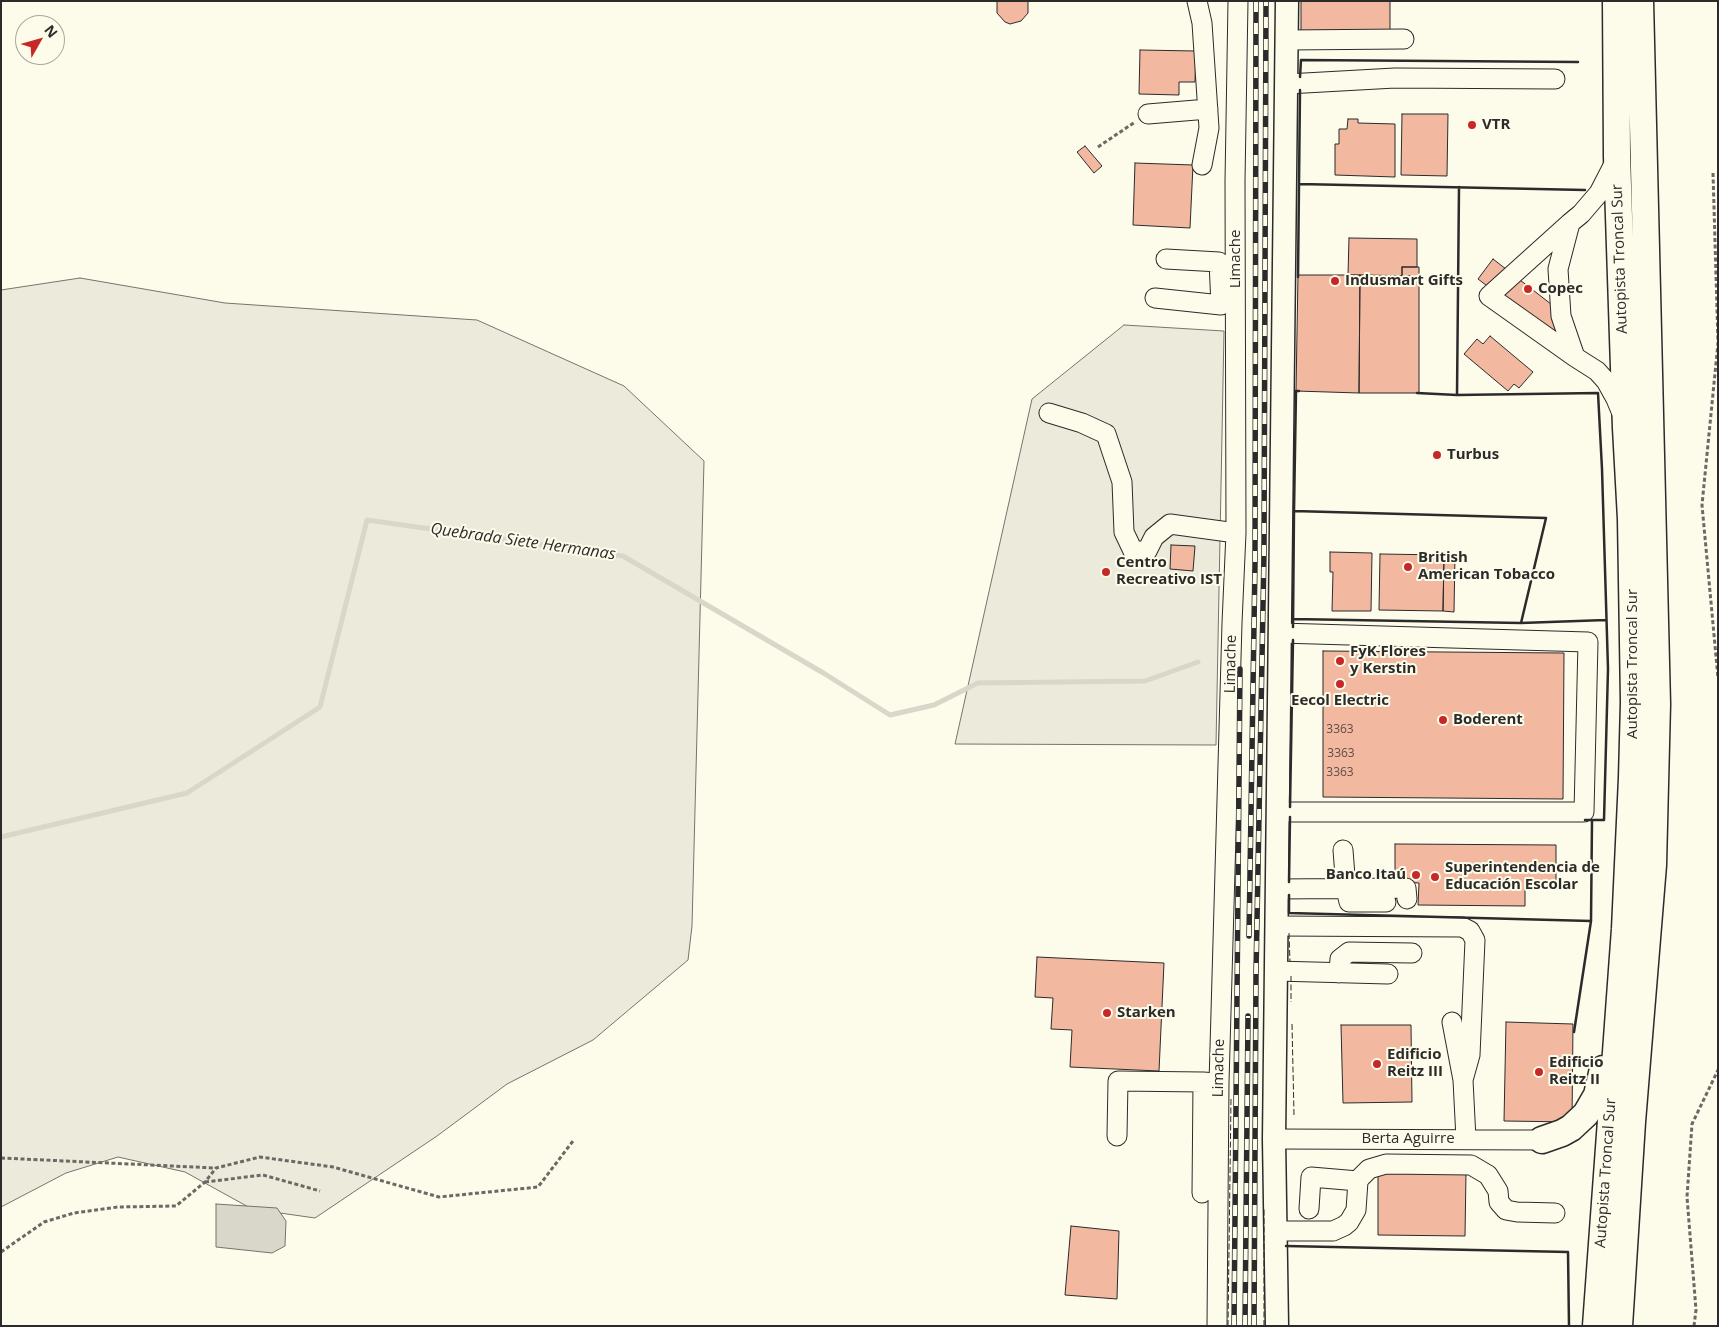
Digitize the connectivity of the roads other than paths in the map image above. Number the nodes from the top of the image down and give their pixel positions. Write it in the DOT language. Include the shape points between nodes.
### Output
graph roads {
  1 [pos="1197,1"];
  2 [pos="1238,1"];
  3 [pos="1287,1"];
  4 [pos="1616,1"];
  5 [pos="1640,1"];
  6 [pos="1404,39"];
  7 [pos="1287,40"];
  8 [pos="1555,79"];
  9 [pos="1286,84"];
  10 [pos="1208,109"];
  11 [pos="1148,114"];
  12 [pos="1209,128"];
  13 [pos="1236,146"];
  14 [pos="1617,156"];
  15 [pos="1202,165"];
  16 [pos="1570,223"];
  17 [pos="1166,258"];
  18 [pos="1228,290"];
  19 [pos="1155,298"];
  20 [pos="1575,357"];
  21 [pos="1049,413"];
  22 [pos="1626,428"];
  23 [pos="1236,532"];
  24 [pos="1280,633"];
  25 [pos="1278,812"];
  26 [pos="1343,850"];
  27 [pos="1277,889"];
  28 [pos="1346,889"];
  29 [pos="1406,899"];
  30 [pos="1386,902"];
  31 [pos="1277,926"];
  32 [pos="1412,953"];
  33 [pos="1276,971"];
  34 [pos="1339,973"];
  35 [pos="1388,974"];
  36 [pos="1619,1005"];
  37 [pos="1452,1022"];
  38 [pos="1463,1080"];
  39 [pos="1211,1082"];
  40 [pos="1117,1136"];
  41 [pos="1274,1139"];
  42 [pos="1466,1139"];
  43 [pos="1542,1140"];
  44 [pos="1358,1181"];
  45 [pos="1202,1193"];
  46 [pos="1309,1210"];
  47 [pos="1555,1213"];
  48 [pos="1276,1232"];
  49 [pos="1217,1326"];
  50 [pos="1277,1326"];
  51 [pos="1596,1326"];
  52 [pos="1619,1326"];
  1 -- 10 [label="street" via="1202,22"];
  2 -- 13 [label="street, Limache"];
  3 -- 7 [label="main road"];
  4 -- 14 [label="highway, Autopista Troncal Sur"];
  5 -- 52 [label="highway, Autopista Troncal Sur" via="1657,704 1653,865"];
  6 -- 7 [label="street"];
  7 -- 9 [label="main road"];
  8 -- 9 [label="street" via="1395,78"];
  9 -- 24 [label="main road"];
  10 -- 11 [label="street"];
  10 -- 12 [label="street"];
  12 -- 13 [label="street"];
  12 -- 15 [label="street"];
  13 -- 18 [label="street, Limache"];
  14 -- 16 [label="street" via="1599,193"];
  14 -- 22 [label="highway, Autopista Troncal Sur"];
  16 -- 20 [label="street" via="1558,269 1561,316"];
  16 -- 20 [label="street" via="1489,296"];
  17 -- 18 [label="street" via="1219,262"];
  18 -- 19 [label="street" via="1221,304"];
  18 -- 23 [label="street, Limache"];
  20 -- 22 [label="street" via="1606,381"];
  21 -- 23 [label="street" via="1106,434 1122,482 1124,532 1133,550 1147,551 1154,537 1170,524"];
  22 -- 36 [label="highway, Autopista Troncal Sur" via="1634,702 1629,854"];
  23 -- 39 [label="street, Limache"];
  24 -- 25 [label="main road"];
  24 -- 25 [label="street" via="1588,642 1584,812"];
  25 -- 27 [label="main road"];
  26 -- 28 [label="street"];
  27 -- 28 [label="street"];
  27 -- 31 [label="main road"];
  28 -- 29 [label="street" via="1406,888"];
  28 -- 30 [label="street" via="1349,902"];
  31 -- 33 [label="main road"];
  31 -- 38 [label="street" via="1462,927 1470,931 1475,940 1470,1055"];
  32 -- 34 [label="street" via="1349,952 1340,960"];
  33 -- 34 [label="street"];
  33 -- 41 [label="main road"];
  34 -- 35 [label="street"];
  36 -- 43 [label="highway" via="1592,1105 1579,1122"];
  36 -- 51 [label="highway, Autopista Troncal Sur"];
  37 -- 38 [label="street"];
  38 -- 42 [label="street"];
  39 -- 40 [label="street" via="1118,1081"];
  39 -- 45 [label="street"];
  39 -- 49 [label="street, Limache"];
  41 -- 42 [label="street, Berta Aguirre"];
  41 -- 48 [label="main road"];
  42 -- 43 [label="street, Berta Aguirre"];
  44 -- 46 [label="street" via="1311,1177"];
  44 -- 47 [label="street" via="1364,1172 1380,1164 1471,1165 1494,1182 1499,1202 1506,1210"];
  44 -- 48 [label="street" via="1356,1210 1344,1226 1333,1232"];
  48 -- 50 [label="main road"];
}
